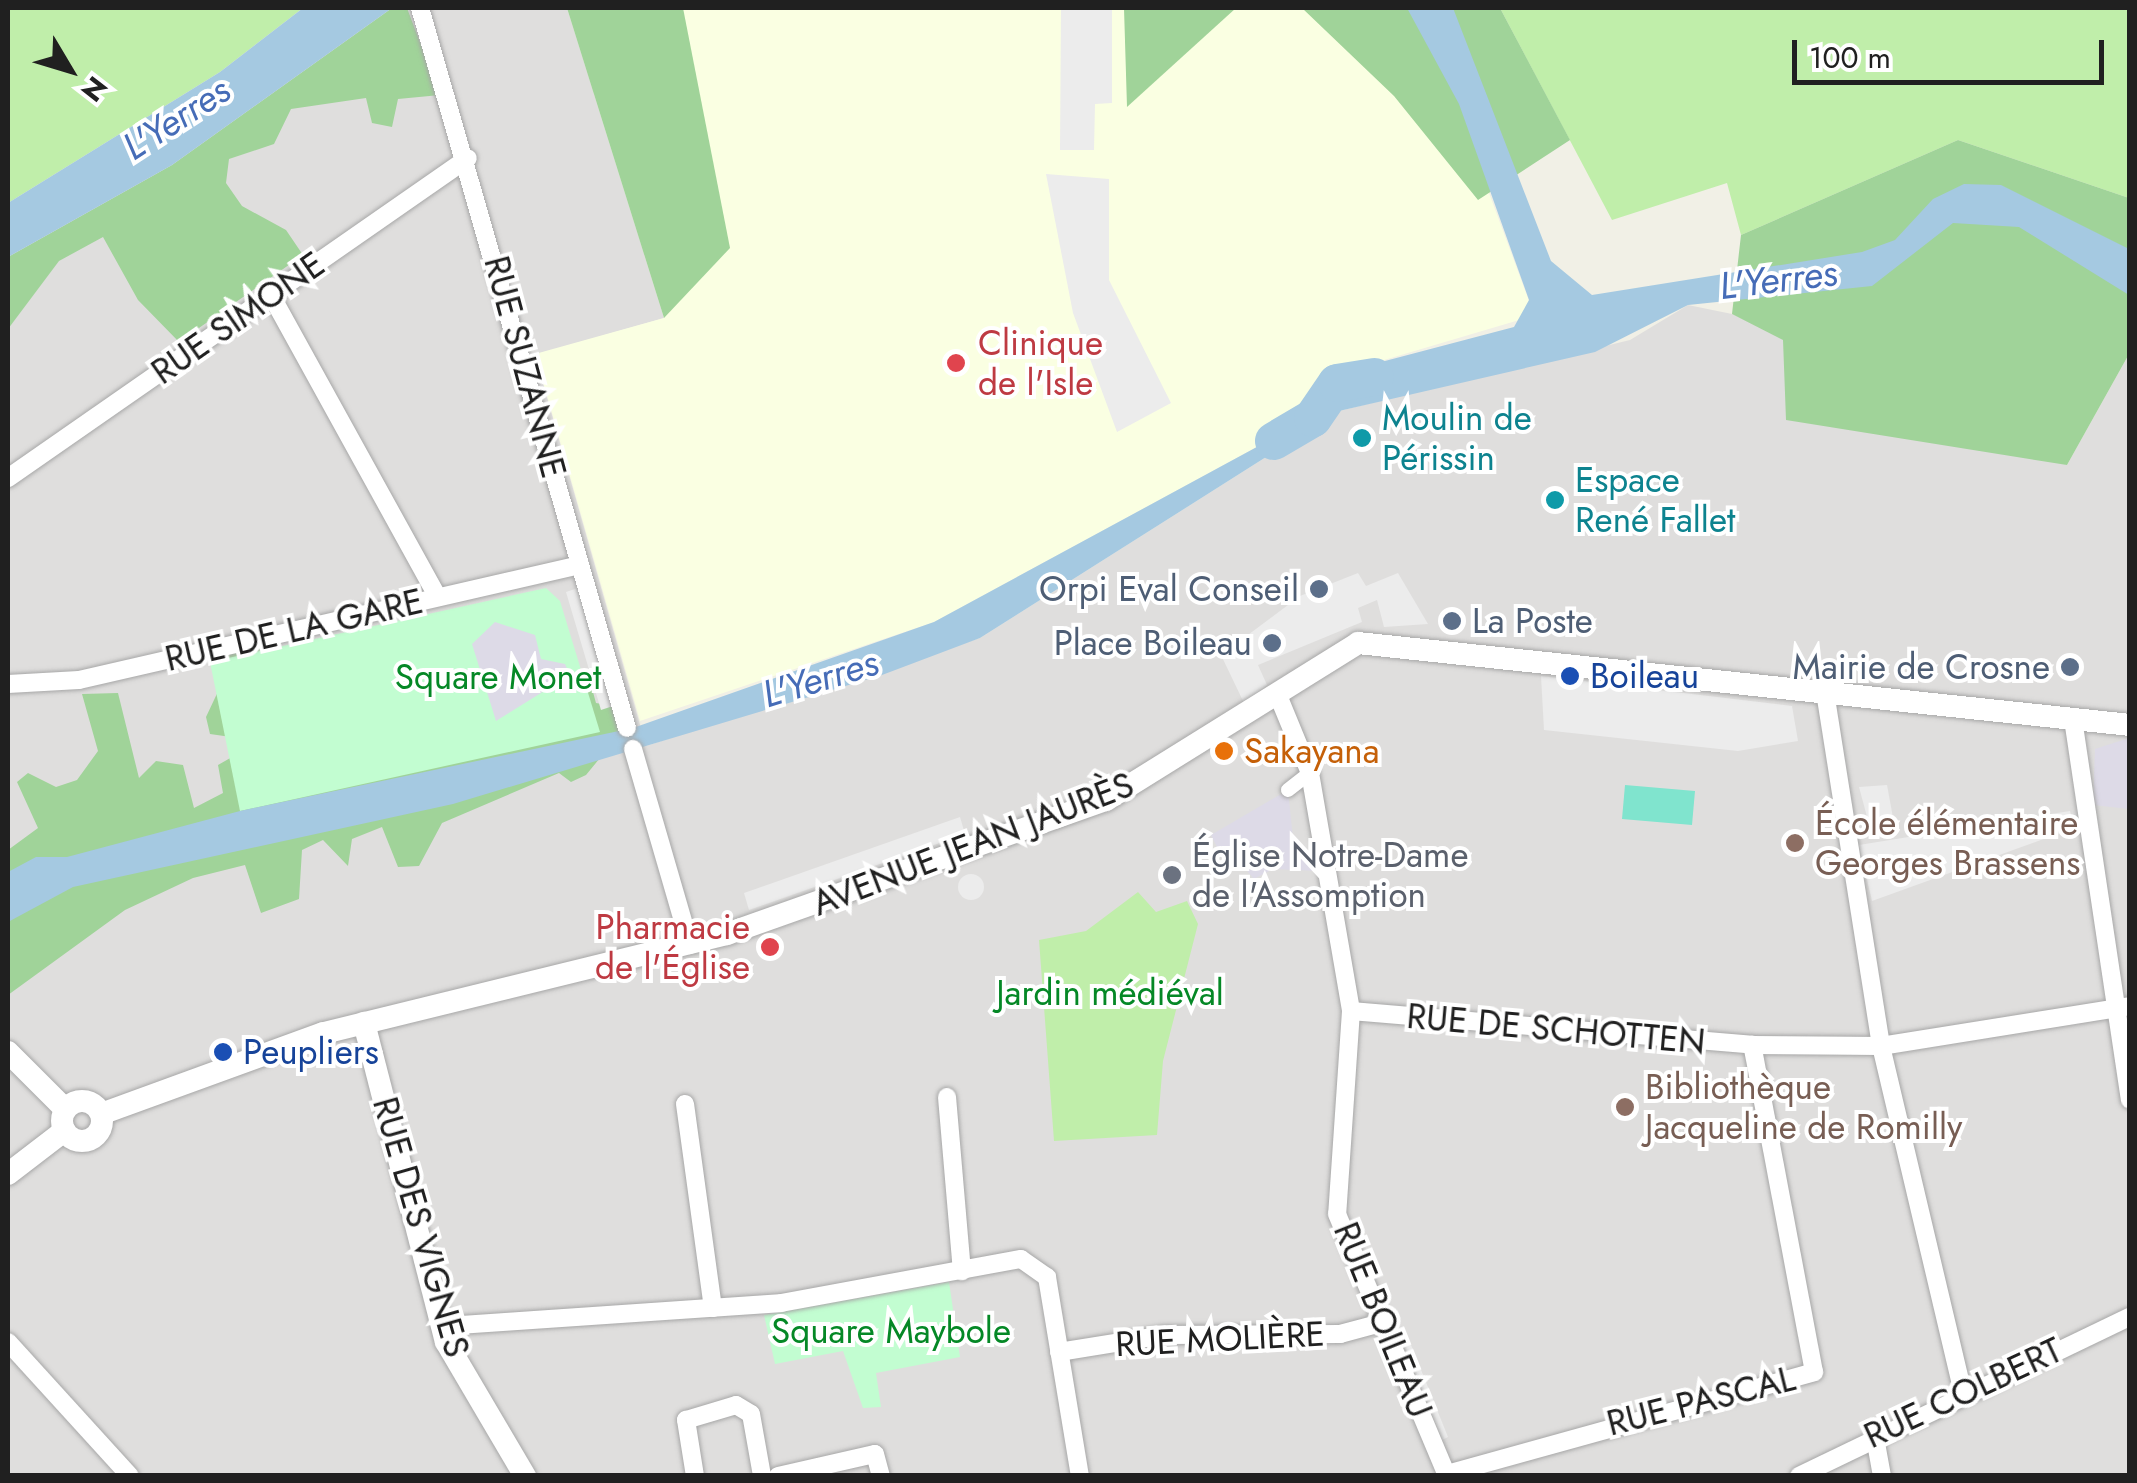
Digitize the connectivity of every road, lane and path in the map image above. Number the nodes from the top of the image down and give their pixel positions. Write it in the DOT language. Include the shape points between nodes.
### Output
graph roads {
  1 [pos="420,8"];
  2 [pos="468,158"];
  3 [pos="271,295"];
  4 [pos="8,478"];
  5 [pos="580,565"];
  6 [pos="438,597"];
  7 [pos="8,684"];
  8 [pos="1277,692"];
  9 [pos="1825,692"];
  10 [pos="2072,719"];
  11 [pos="2130,725"];
  12 [pos="627,728"];
  13 [pos="633,749"];
  14 [pos="1310,773"];
  15 [pos="1288,790"];
  16 [pos="690,945"];
  17 [pos="2121,1005"];
  18 [pos="1352,1011"];
  19 [pos="364,1023"];
  20 [pos="1752,1045"];
  21 [pos="1881,1046"];
  22 [pos="8,1052"];
  23 [pos="946,1097"];
  24 [pos="2130,1100"];
  25 [pos="684,1104"];
  26 [pos="101,1114"];
  27 [pos="65,1120"];
  28 [pos="8,1174"];
  29 [pos="962,1271"];
  30 [pos="713,1308"];
  31 [pos="2130,1316"];
  32 [pos="1380,1323"];
  33 [pos="445,1326"];
  34 [pos="8,1342"];
  35 [pos="1059,1352"];
  36 [pos="1963,1392"];
  37 [pos="1874,1432"];
  38 [pos="1447,1475"];
  39 [pos="130,1476"];
  40 [pos="525,1476"];
  41 [pos="695,1476"];
  42 [pos="762,1476"];
  43 [pos="778,1476"];
  44 [pos="880,1476"];
  45 [pos="1080,1476"];
  46 [pos="1799,1476"];
  47 [pos="1882,1476"];
  1 -- 2 [label="street, RUE SUZANNE"];
  2 -- 3 [label="street, RUE SIMONE"];
  2 -- 5 [label="street, RUE SUZANNE"];
  3 -- 4 [label="street, RUE SIMONE"];
  3 -- 6 [label="street"];
  5 -- 6 [label="street, RUE DE LA GARE"];
  5 -- 12 [label="street, RUE SUZANNE"];
  6 -- 7 [label="street, RUE DE LA GARE" via="79,680"];
  8 -- 9 [label="street, AVENUE JEAN JAURÈS" via="1339,648 1380,642"];
  8 -- 14 [label="street, RUE BOILEAU"];
  8 -- 16 [label="street, AVENUE JEAN JAURÈS" via="1205,747 1106,800"];
  9 -- 10 [label="street, AVENUE JEAN JAURÈS"];
  9 -- 21 [label="street"];
  10 -- 11 [label="street, AVENUE JEAN JAURÈS"];
  10 -- 17 [label="street"];
  13 -- 16 [label="street"];
  14 -- 15 [label="street"];
  14 -- 18 [label="street, RUE BOILEAU"];
  16 -- 19 [label="street, AVENUE JEAN JAURÈS"];
  17 -- 21 [label="street, RUE DE SCHOTTEN"];
  17 -- 24 [label="street"];
  18 -- 20 [label="street, RUE DE SCHOTTEN"];
  18 -- 32 [label="street, RUE BOILEAU" via="1336,1214"];
  19 -- 26 [label="street, AVENUE JEAN JAURÈS"];
  19 -- 33 [label="street, RUE DES VIGNES"];
  20 -- 21 [label="street, RUE DE SCHOTTEN"];
  20 -- 38 [label="street, RUE PASCAL" via="1814,1372"];
  21 -- 36 [label="street"];
  22 -- 27 [label="street"];
  23 -- 29 [label="street"];
  25 -- 30 [label="street"];
  26 -- 27 [label="street" via="87,1101"];
  26 -- 27 [label="street" via="88,1141"];
  27 -- 28 [label="street"];
  29 -- 30 [label="street"];
  29 -- 35 [label="street" via="1036,1263"];
  30 -- 33 [label="street"];
  31 -- 36 [label="street, RUE COLBERT"];
  32 -- 35 [label="street, RUE MOLIÈRE" via="1340,1334 1164,1336"];
  32 -- 38 [label="street, RUE BOILEAU"];
  33 -- 40 [label="street, RUE DES VIGNES" via="450,1354"];
  34 -- 39 [label="street"];
  35 -- 45 [label="street"];
  36 -- 37 [label="street, RUE COLBERT"];
  37 -- 46 [label="street, RUE COLBERT"];
  37 -- 47 [label="street"];
  41 -- 42 [label="street" via="686,1420 736,1405 751,1414"];
  43 -- 44 [label="street" via="875,1454"];
}
